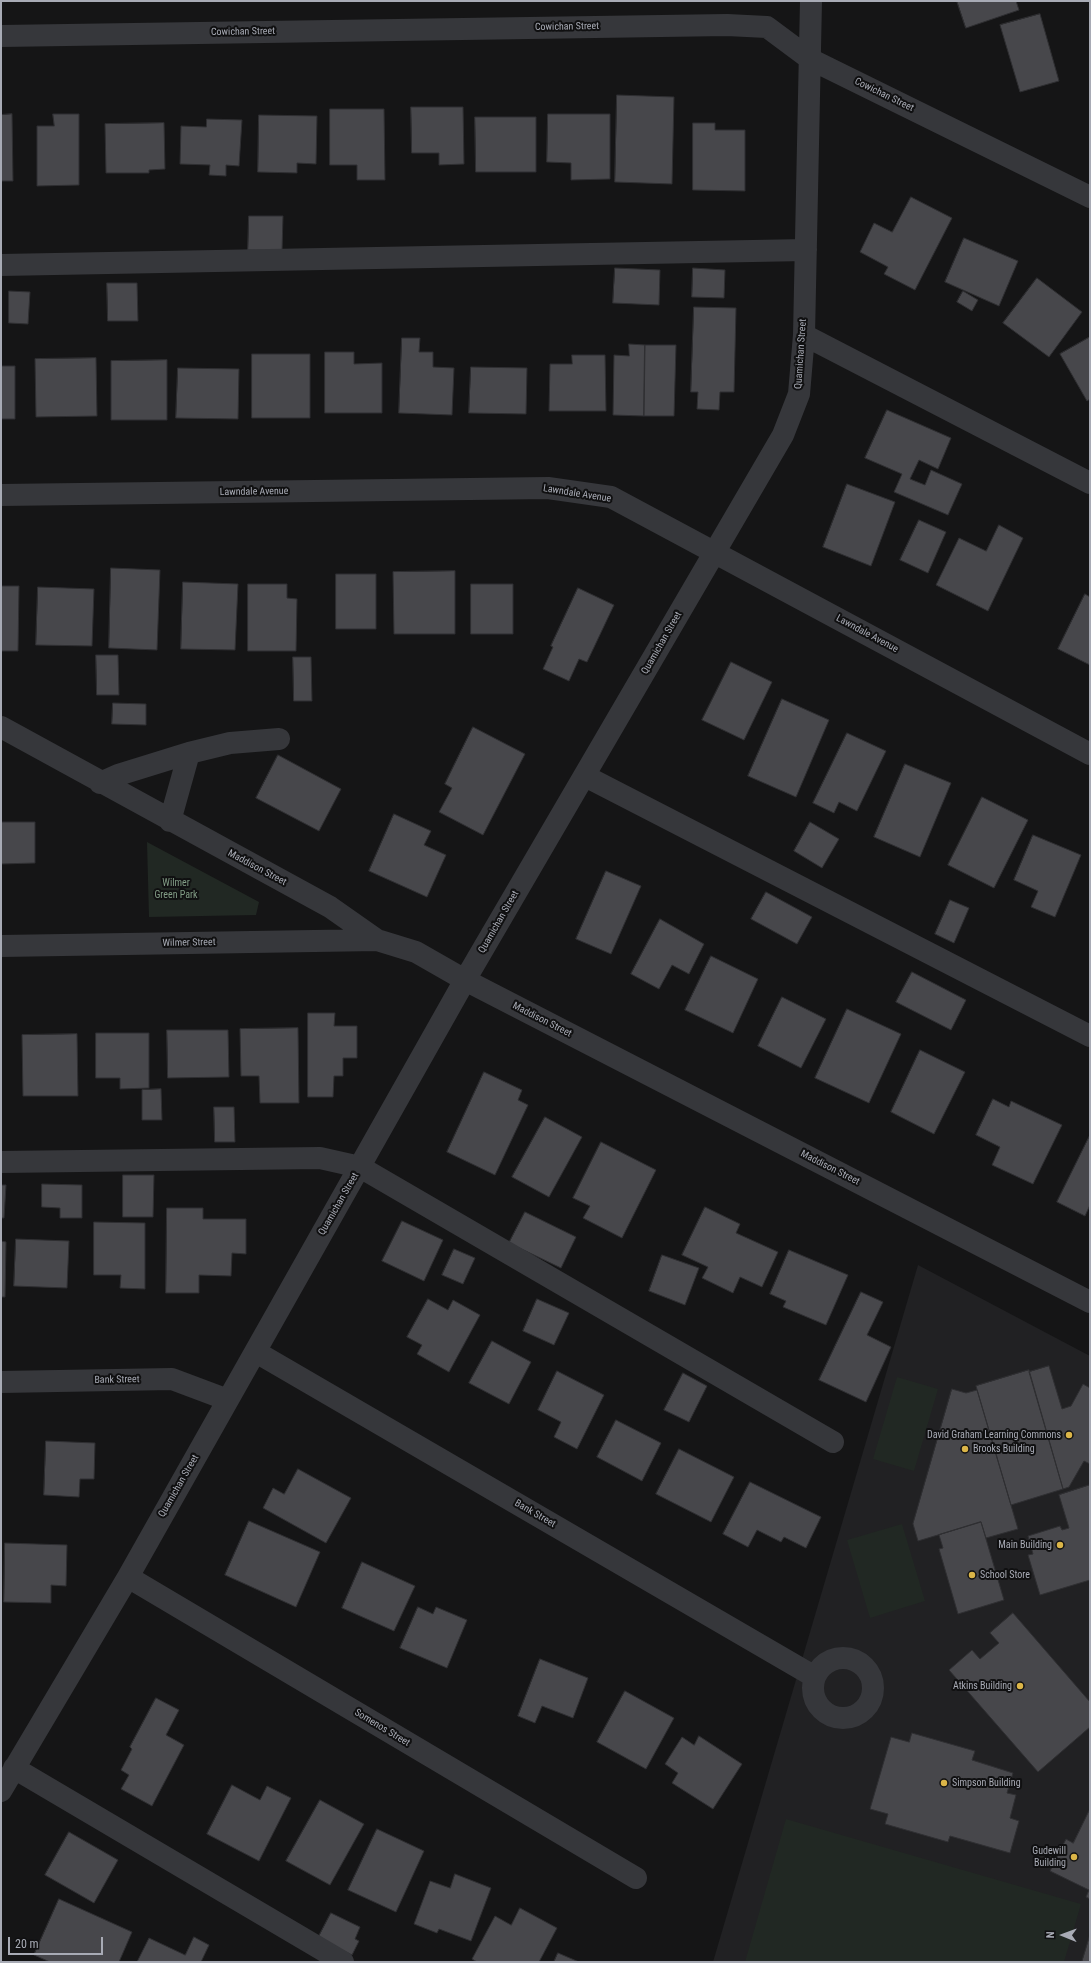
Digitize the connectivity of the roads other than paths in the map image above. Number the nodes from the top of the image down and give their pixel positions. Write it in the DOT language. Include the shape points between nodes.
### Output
graph roads {
  1 [pos="811,1"];
  2 [pos="1,36"];
  3 [pos="810,59"];
  4 [pos="1090,197"];
  5 [pos="806,250"];
  6 [pos="1,264"];
  7 [pos="804,335"];
  8 [pos="1090,483"];
  9 [pos="1,495"];
  10 [pos="715,553"];
  11 [pos="1,727"];
  12 [pos="279,739"];
  13 [pos="189,753"];
  14 [pos="1090,754"];
  15 [pos="585,776"];
  16 [pos="100,783"];
  17 [pos="170,821"];
  18 [pos="377,940"];
  19 [pos="1,946"];
  20 [pos="465,980"];
  21 [pos="1090,1036"];
  22 [pos="1,1162"];
  23 [pos="360,1167"];
  24 [pos="1090,1302"];
  25 [pos="256,1352"];
  26 [pos="1,1382"];
  27 [pos="228,1400"];
  28 [pos="832,1442"];
  29 [pos="128,1577"];
  30 [pos="815,1676"];
  31 [pos="14,1768"];
  32 [pos="1,1791"];
  33 [pos="636,1878"];
  34 [pos="343,1962"];
  1 -- 3 [label="street, Quamichan Street"];
  2 -- 3 [label="street, Cowichan Street" via="727,25 767,27"];
  3 -- 4 [label="street, Cowichan Street"];
  3 -- 5 [label="street, Quamichan Street"];
  5 -- 6 [label="street"];
  5 -- 7 [label="street, Quamichan Street"];
  7 -- 8 [label="street"];
  7 -- 10 [label="street, Quamichan Street" via="799,394 783,435"];
  9 -- 10 [label="street, Lawndale Avenue" via="548,488 611,497"];
  10 -- 14 [label="street, Lawndale Avenue"];
  10 -- 15 [label="street, Quamichan Street"];
  11 -- 16 [label="street, Maddison Street"];
  12 -- 13 [label="street" via="230,743"];
  13 -- 16 [label="street"];
  13 -- 17 [label="street"];
  15 -- 20 [label="street, Quamichan Street"];
  15 -- 21 [label="street"];
  16 -- 17 [label="street, Maddison Street"];
  17 -- 18 [label="street, Maddison Street" via="330,907"];
  18 -- 19 [label="street, Wilmer Street"];
  18 -- 20 [label="street, Maddison Street" via="416,952"];
  20 -- 23 [label="street, Quamichan Street"];
  20 -- 24 [label="street, Maddison Street"];
  22 -- 23 [label="street" via="320,1158"];
  23 -- 25 [label="street, Quamichan Street"];
  23 -- 28 [label="street"];
  25 -- 27 [label="street, Quamichan Street"];
  25 -- 30 [label="street, Bank Street"];
  26 -- 27 [label="street, Bank Street" via="172,1379"];
  27 -- 29 [label="street, Quamichan Street"];
  29 -- 31 [label="street, Quamichan Street"];
  29 -- 33 [label="street, Somenos Street"];
  31 -- 32 [label="street, Quamichan Street"];
  31 -- 34 [label="street"];
}
